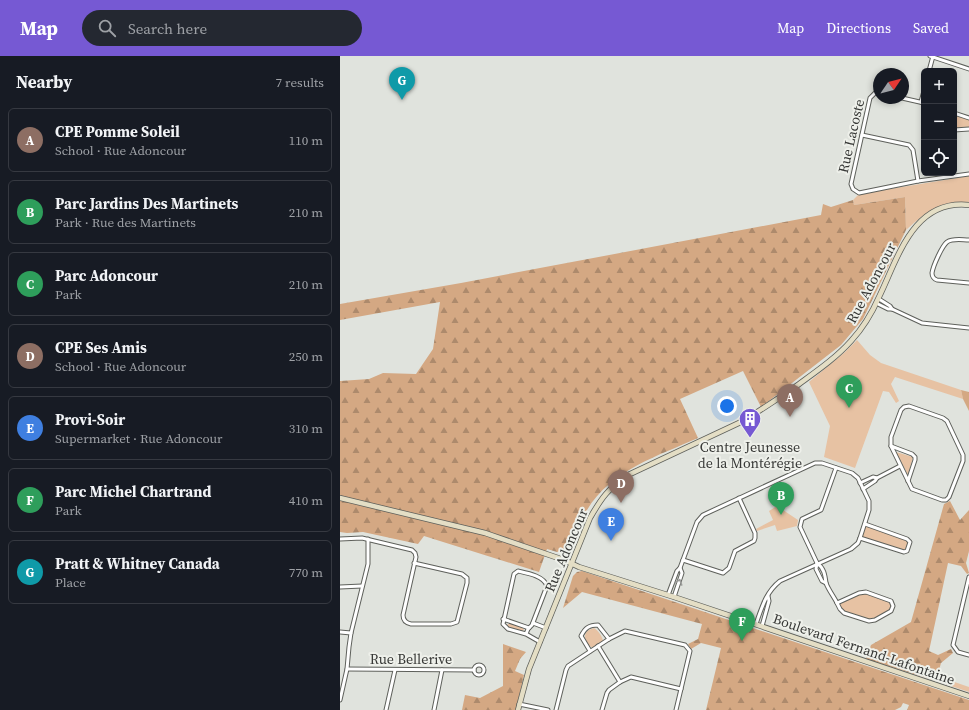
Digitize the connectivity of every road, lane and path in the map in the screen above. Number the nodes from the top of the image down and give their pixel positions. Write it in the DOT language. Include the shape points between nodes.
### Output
graph roads {
  1 [pos="932,56"];
  2 [pos="930,68"];
  3 [pos="969,69"];
  4 [pos="873,95"];
  5 [pos="909,100"];
  6 [pos="921,103"];
  7 [pos="957,114"];
  8 [pos="969,118"];
  9 [pos="969,129"];
  10 [pos="957,130"];
  11 [pos="862,135"];
  12 [pos="969,174"];
  13 [pos="918,181"];
  14 [pos="969,206"];
  15 [pos="969,240"];
  16 [pos="969,283"];
  17 [pos="878,301"];
  18 [pos="969,328"];
  19 [pos="891,446"];
  20 [pos="900,466"];
  21 [pos="836,468"];
  22 [pos="877,478"];
  23 [pos="908,482"];
  24 [pos="860,483"];
  25 [pos="863,489"];
  26 [pos="340,498"];
  27 [pos="739,498"];
  28 [pos="865,524"];
  29 [pos="860,538"];
  30 [pos="368,539"];
  31 [pos="340,540"];
  32 [pos="683,560"];
  33 [pos="414,563"];
  34 [pos="571,563"];
  35 [pos="817,563"];
  36 [pos="680,568"];
  37 [pos="969,577"];
  38 [pos="826,583"];
  39 [pos="362,586"];
  40 [pos="340,587"];
  41 [pos="668,595"];
  42 [pos="768,596"];
  43 [pos="674,597"];
  44 [pos="837,603"];
  45 [pos="504,619"];
  46 [pos="533,623"];
  47 [pos="756,624"];
  48 [pos="762,626"];
  49 [pos="529,628"];
  50 [pos="546,628"];
  51 [pos="340,632"];
  52 [pos="351,633"];
  53 [pos="526,634"];
  54 [pos="609,639"];
  55 [pos="540,642"];
  56 [pos="598,646"];
  57 [pos="590,651"];
  58 [pos="969,655"];
  59 [pos="347,669"];
  60 [pos="394,670"];
  61 [pos="442,670"];
  62 [pos="474,670"];
  63 [pos="620,682"];
  64 [pos="681,689"];
  65 [pos="969,696"];
  66 [pos="340,700"];
  67 [pos="519,704"];
  68 [pos="386,710"];
  69 [pos="434,710"];
  70 [pos="518,710"];
  71 [pos="548,710"];
  72 [pos="556,710"];
  73 [pos="602,710"];
  74 [pos="676,710"];
  1 -- 2 [label="street"];
  1 -- 3 [label="street"];
  4 -- 11 [label="street, Rue Lacoste" via="870,98"];
  5 -- 6 [label="street"];
  7 -- 8 [label="street"];
  9 -- 10 [label="street"];
  11 -- 13 [label="street" via="908,145 913,150"];
  11 -- 13 [label="street, Rue Lacoste" via="851,184 853,190 859,193"];
  12 -- 13 [label="street"];
  14 -- 17 [label="street, Rue Adoncour" via="947,206 936,210 916,225 908,236"];
  15 -- 16 [label="street" via="947,242 932,273 933,278 937,280"];
  17 -- 18 [label="street" via="922,324"];
  17 -- 34 [label="street, Rue Adoncour" via="863,326 844,348 814,373 757,413 628,475 612,486 599,501"];
  19 -- 20 [label="street"];
  19 -- 23 [label="street" via="915,457"];
  19 -- 23 [label="street" via="891,437 904,407 909,406 943,418 950,425 963,455 963,461 949,497 942,500 915,491"];
  20 -- 22 [label="street"];
  20 -- 23 [label="street"];
  21 -- 24 [label="street" via="852,473"];
  21 -- 27 [label="street" via="815,463"];
  21 -- 35 [label="street" via="822,510 802,519 800,527"];
  22 -- 24 [label="street" via="873,477"];
  22 -- 25 [label="street"];
  24 -- 25 [label="street"];
  25 -- 28 [label="street" via="869,501"];
  26 -- 34 [label="street, Boulevard Fernand-Lafontaine" via="481,532"];
  27 -- 32 [label="street" via="700,517"];
  27 -- 32 [label="street" via="755,533 754,542 735,551 729,568 723,573"];
  28 -- 29 [label="street"];
  28 -- 29 [label="street" via="907,539 910,542 907,551"];
  29 -- 35 [label="street" via="851,548"];
  30 -- 31 [label="street"];
  30 -- 33 [label="street" via="412,550 416,554"];
  30 -- 39 [label="street" via="368,562"];
  32 -- 36 [label="street"];
  33 -- 33 [label="street" via="403,615 405,621 411,624 457,622 467,585 465,577 462,574"];
  34 -- 41 [label="street, Boulevard Fernand-Lafontaine"];
  34 -- 50 [label="street, Rue Adoncour"];
  35 -- 38 [label="street" via="827,578"];
  35 -- 38 [label="street" via="816,569 822,581"];
  35 -- 42 [label="street" via="780,581"];
  36 -- 41 [label="street"];
  43 -- 36 [label="street, one-way" via="682,573"];
  37 -- 58 [label="street" via="953,645 958,652"];
  38 -- 44 [label="street"];
  39 -- 40 [label="street"];
  39 -- 52 [label="street"];
  41 -- 43 [label="street, Boulevard Fernand-Lafontaine"];
  42 -- 47 [label="street"];
  42 -- 48 [label="street" via="769,602"];
  43 -- 47 [label="street, Boulevard Fernand-Lafontaine"];
  44 -- 44 [label="street" via="844,613 869,621 891,611 893,606 891,601 866,592"];
  45 -- 46 [label="street" via="514,574 519,571 542,579 546,583"];
  45 -- 49 [label="street"];
  45 -- 53 [label="street" via="503,624 506,628"];
  46 -- 49 [label="street"];
  46 -- 50 [label="street"];
  47 -- 48 [label="street, Boulevard Fernand-Lafontaine"];
  48 -- 65 [label="street, Boulevard Fernand-Lafontaine"];
  49 -- 53 [label="street"];
  50 -- 55 [label="street, Rue Adoncour"];
  51 -- 52 [label="street"];
  52 -- 59 [label="street"];
  53 -- 55 [label="street"];
  54 -- 56 [label="street"];
  54 -- 57 [label="street" via="598,625 591,625 581,636"];
  54 -- 64 [label="street" via="627,631 685,645 690,651"];
  55 -- 67 [label="street, Rue Adoncour"];
  56 -- 57 [label="street"];
  56 -- 63 [label="street"];
  57 -- 72 [label="street" via="568,666"];
  59 -- 60 [label="street, Rue Bellerive"];
  59 -- 66 [label="street"];
  60 -- 61 [label="street, Rue Bellerive"];
  60 -- 68 [label="street"];
  61 -- 62 [label="street, Rue Bellerive"];
  61 -- 69 [label="street"];
  63 -- 64 [label="street" via="636,677"];
  63 -- 73 [label="street" via="607,693"];
  64 -- 74 [label="street"];
  67 -- 70 [label="street, Rue Adoncour"];
  67 -- 71 [label="street"];
}
